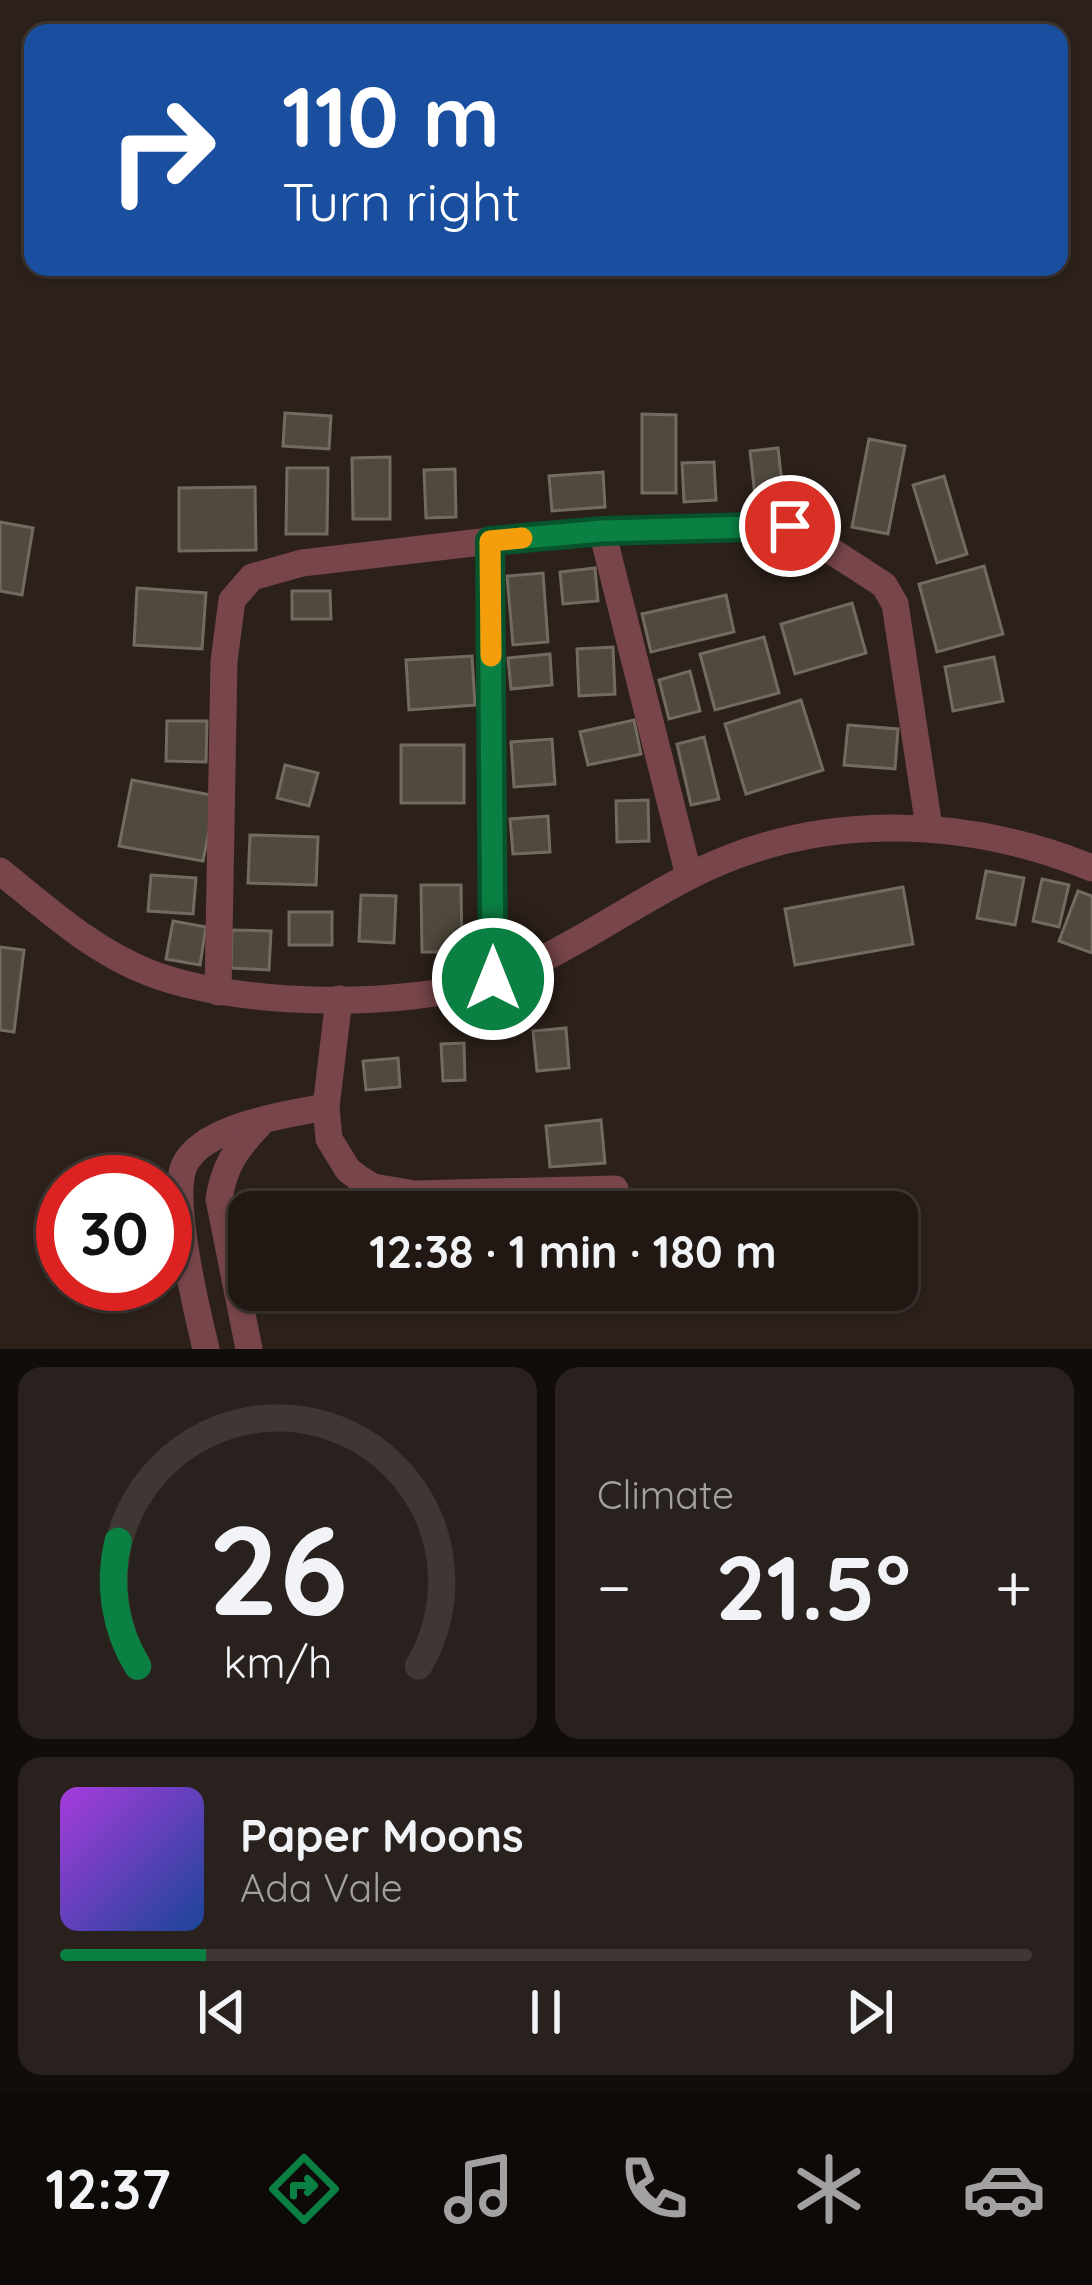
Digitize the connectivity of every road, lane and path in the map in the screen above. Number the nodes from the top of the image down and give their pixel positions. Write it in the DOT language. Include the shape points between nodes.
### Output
graph roads {
  1 [pos="602,531"];
  2 [pos="490,541"];
  3 [pos="929,826"];
  4 [pos="1092,868"];
  5 [pos="0,871"];
  6 [pos="689,876"];
  7 [pos="493,979"];
  8 [pos="218,992"];
  9 [pos="339,999"];
  10 [pos="326,1107"];
  11 [pos="266,1118"];
  12 [pos="615,1189"];
  13 [pos="206,1349"];
  14 [pos="249,1349"];
  1 -- 2 [label="street"];
  1 -- 3 [label="street" via="790,526 884,584 895,604"];
  1 -- 6 [label="street"];
  2 -- 7 [label="street"];
  2 -- 8 [label="street" via="302,562 238,589 224,661"];
  3 -- 4 [label="street" via="1002,837"];
  3 -- 6 [label="street" via="822,835"];
  5 -- 8 [label="street" via="105,951"];
  6 -- 7 [label="street"];
  7 -- 9 [label="street" via="429,994"];
  8 -- 9 [label="street"];
  9 -- 10 [label="street"];
  10 -- 11 [label="street"];
  10 -- 12 [label="street" via="338,1155 374,1186 415,1194"];
  11 -- 13 [label="street" via="212,1139 184,1164 180,1199"];
  11 -- 14 [label="street" via="234,1151 219,1199"];
}
